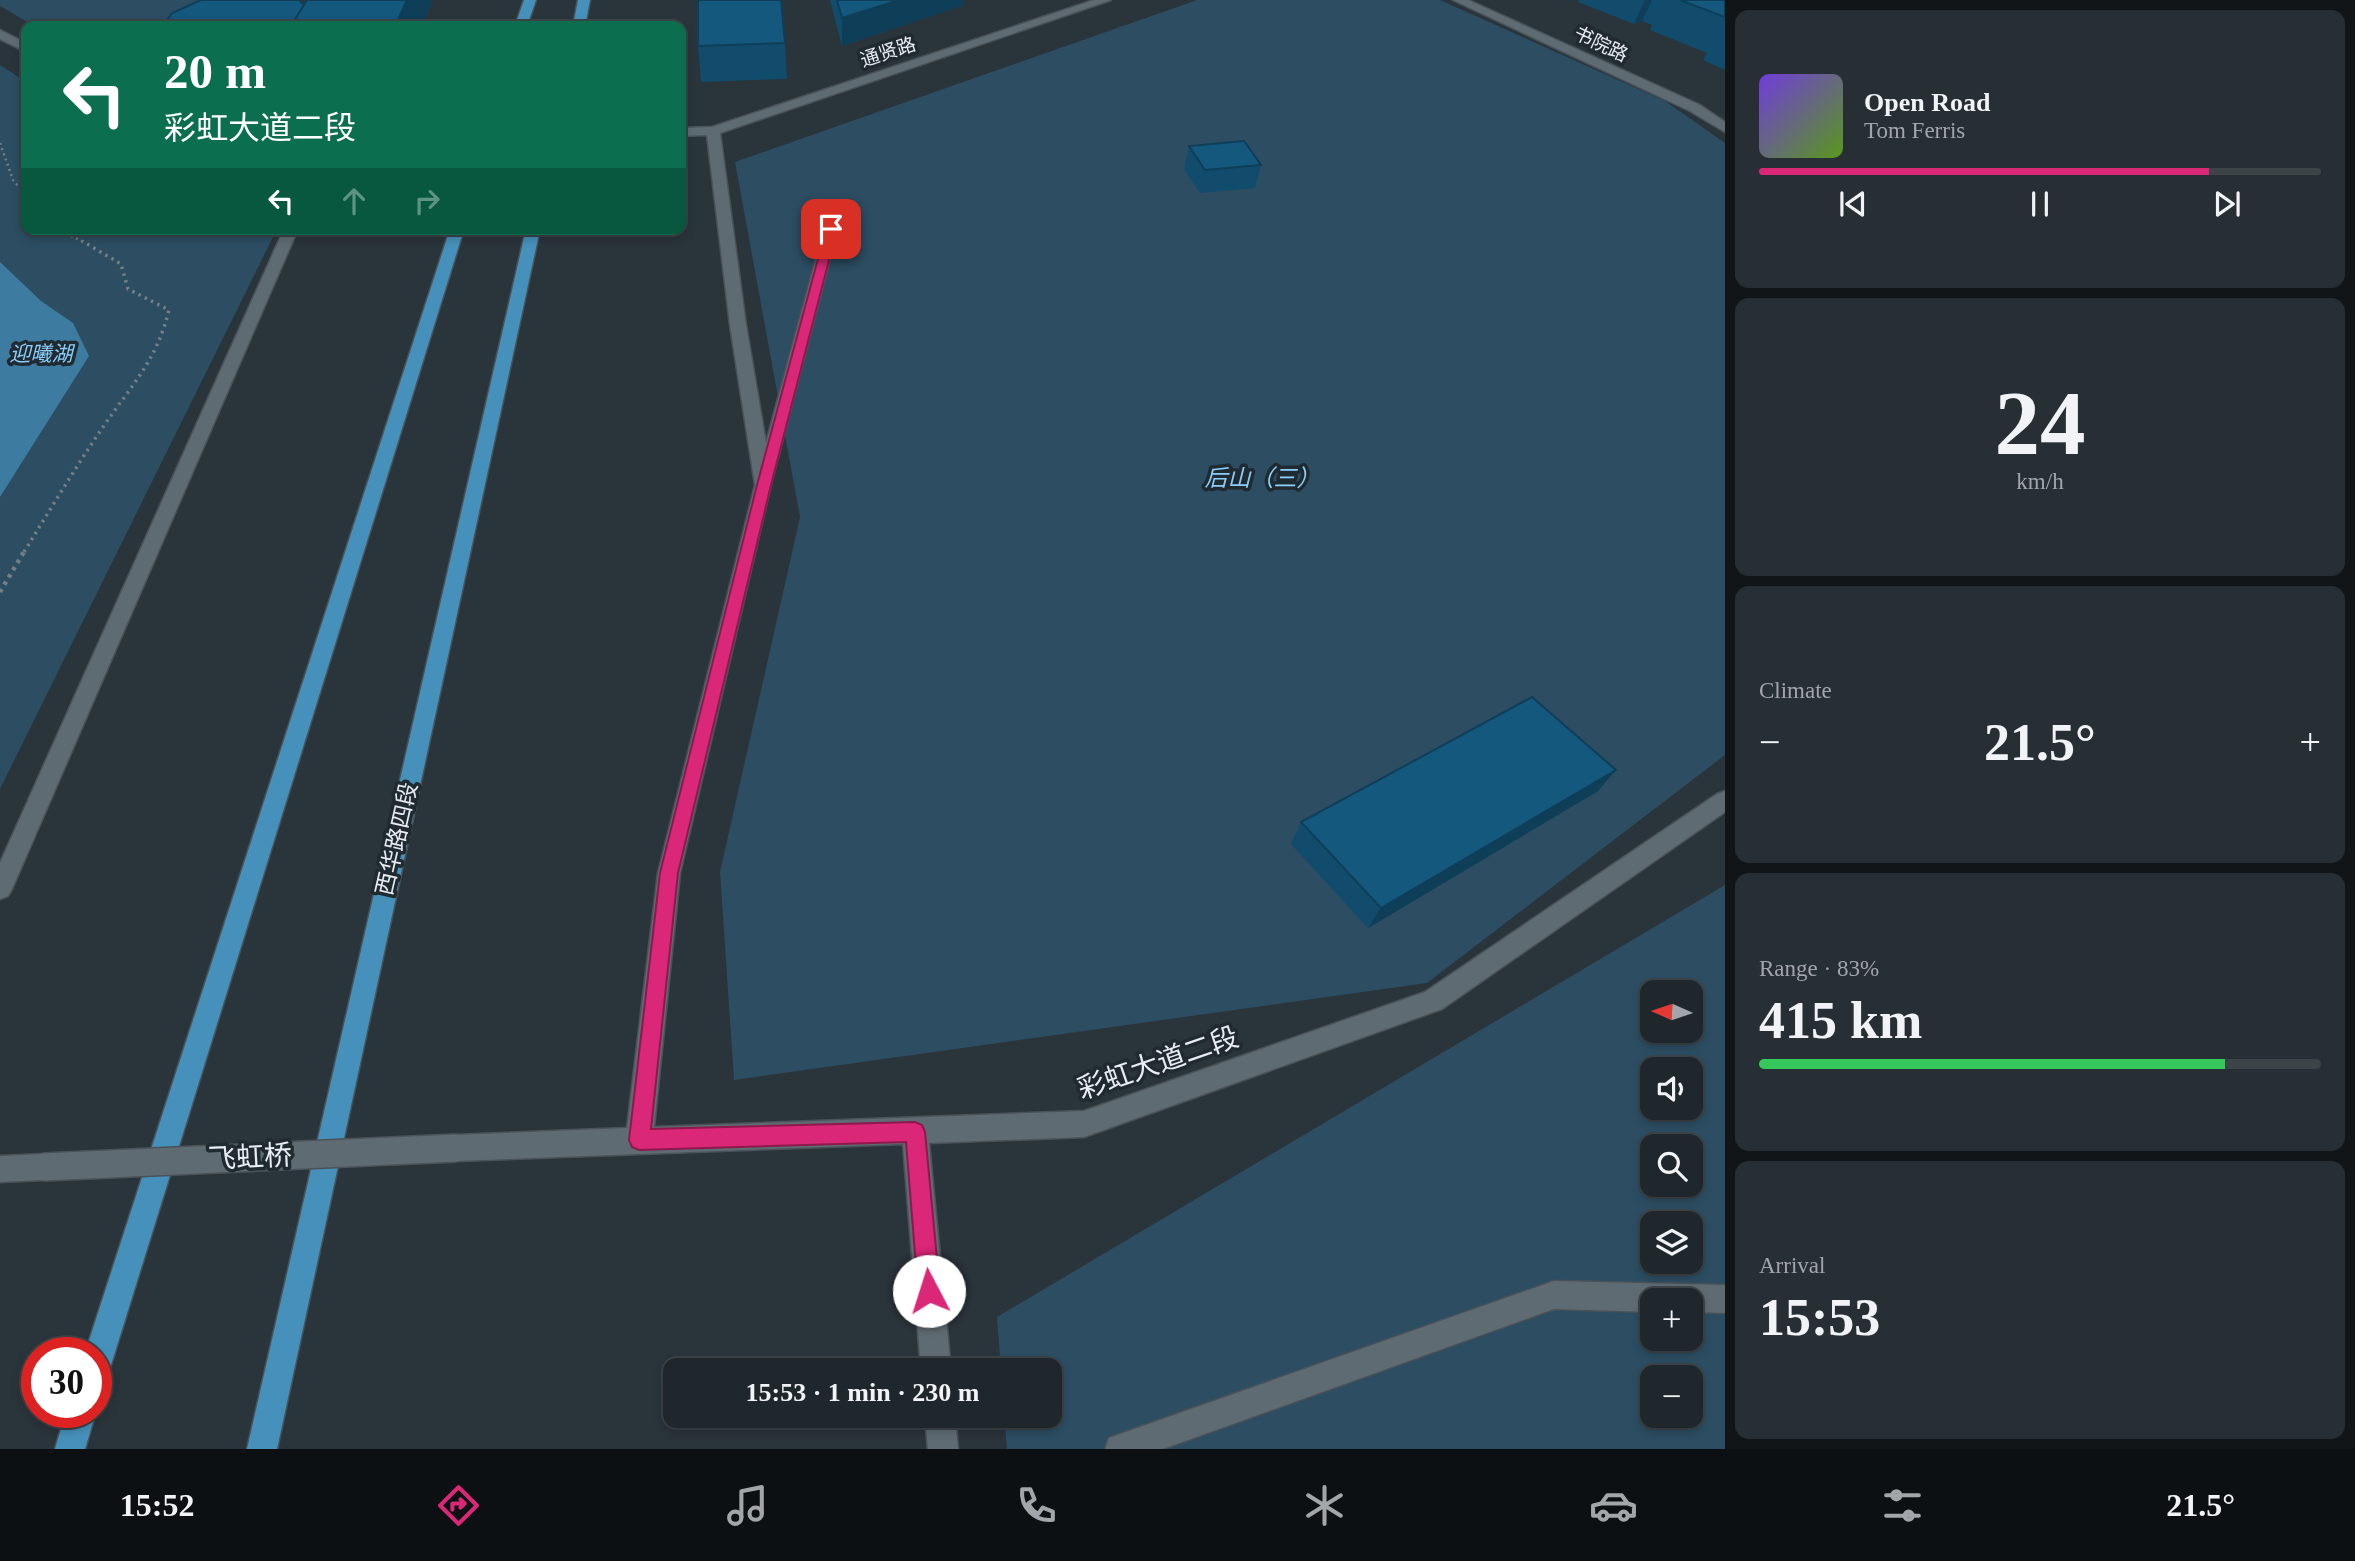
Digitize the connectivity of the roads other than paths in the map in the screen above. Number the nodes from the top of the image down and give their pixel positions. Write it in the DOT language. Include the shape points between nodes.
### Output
graph roads {
  1 [pos="530,0"];
  2 [pos="584,0"];
  3 [pos="1105,0"];
  4 [pos="1459,0"];
  5 [pos="523,21"];
  6 [pos="580,21"];
  7 [pos="0,34"];
  8 [pos="21,45"];
  9 [pos="1725,128"];
  10 [pos="713,131"];
  11 [pos="686,132"];
  12 [pos="831,229"];
  13 [pos="288,235"];
  14 [pos="455,235"];
  15 [pos="532,235"];
  16 [pos="764,485"];
  17 [pos="1725,800"];
  18 [pos="0,889"];
  19 [pos="915,1132"];
  20 [pos="639,1140"];
  21 [pos="456,1147"];
  22 [pos="0,1169"];
  23 [pos="1725,1299"];
  24 [pos="105,1337"];
  25 [pos="935,1358"];
  26 [pos="76,1428"];
  27 [pos="941,1428"];
  28 [pos="70,1449"];
  29 [pos="262,1449"];
  30 [pos="943,1449"];
  31 [pos="1120,1449"];
  1 -- 5 [label="main road"];
  2 -- 6 [label="main road"];
  3 -- 10 [label="street, 通贤路"];
  4 -- 9 [label="street, 书院路" via="1695,108"];
  7 -- 8 [label="street"];
  10 -- 11 [label="street, 通贤路"];
  10 -- 16 [label="street"];
  12 -- 16 [label="street"];
  13 -- 18 [label="street"];
  14 -- 24 [label="main road"];
  15 -- 29 [label="main road, 西华路四段"];
  16 -- 20 [label="street" via="669,873"];
  17 -- 19 [label="street, 彩虹大道二段" via="1433,1001 1084,1125"];
  19 -- 20 [label="street, 彩虹大道二段"];
  19 -- 25 [label="street"];
  20 -- 21 [label="street, 彩虹大道二段"];
  21 -- 22 [label="street, 飞虹桥, bridge"];
  23 -- 31 [label="street" via="1553,1294"];
  26 -- 28 [label="main road"];
  27 -- 30 [label="street"];
}
